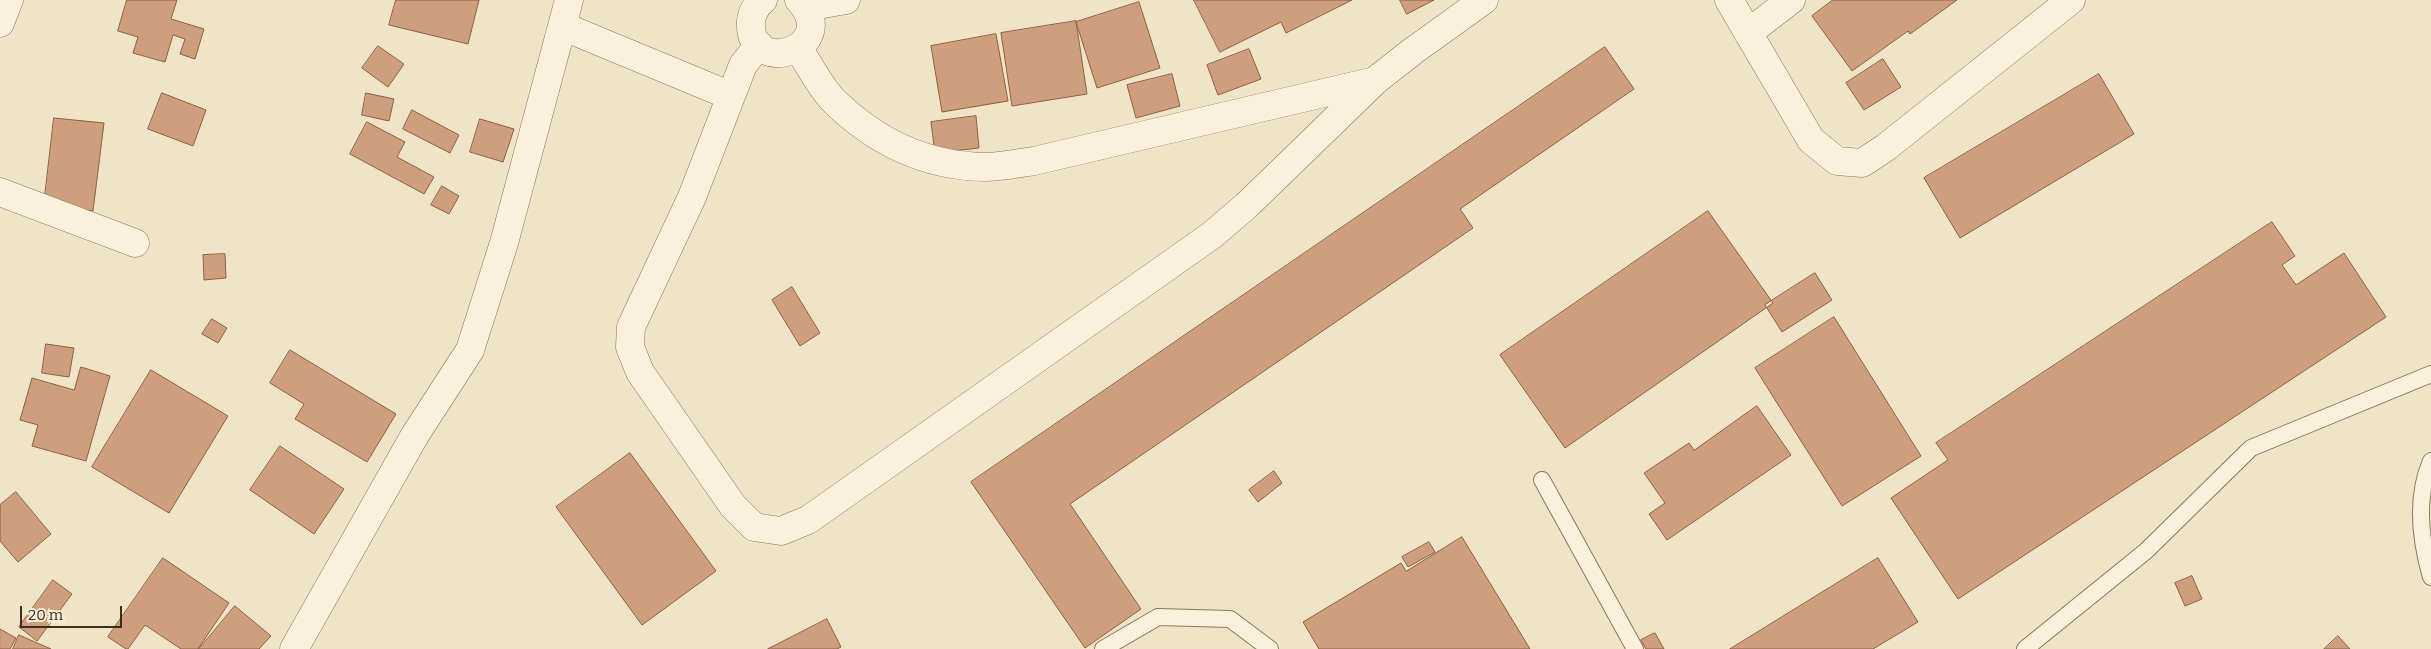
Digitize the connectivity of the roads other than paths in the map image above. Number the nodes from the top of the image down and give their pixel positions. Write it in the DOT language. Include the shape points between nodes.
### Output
graph roads {
  1 [pos="9,0"];
  2 [pos="570,0"];
  3 [pos="763,0"];
  4 [pos="846,0"];
  5 [pos="1484,0"];
  6 [pos="1729,0"];
  7 [pos="1791,0"];
  8 [pos="2072,0"];
  9 [pos="803,4"];
  10 [pos="0,23"];
  11 [pos="562,26"];
  12 [pos="1748,33"];
  13 [pos="760,45"];
  14 [pos="798,48"];
  15 [pos="1376,80"];
  16 [pos="731,96"];
  17 [pos="0,192"];
  18 [pos="135,243"];
  19 [pos="2431,374"];
  20 [pos="2431,461"];
  21 [pos="1542,480"];
  22 [pos="2431,577"];
  23 [pos="294,649"];
  24 [pos="1103,649"];
  25 [pos="1270,649"];
  26 [pos="1636,649"];
  27 [pos="2025,649"];
  1 -- 10 [label="street"];
  2 -- 11 [label="street"];
  3 -- 13 [label="street" via="754,10 751,20 751,30"];
  4 -- 9 [label="street"];
  5 -- 15 [label="street"];
  6 -- 12 [label="street"];
  7 -- 12 [label="street"];
  8 -- 12 [label="street" via="1862,163 1837,161 1811,140"];
  9 -- 14 [label="street" via="810,17 810,31"];
  11 -- 16 [label="street"];
  11 -- 23 [label="street" via="504,244 470,350 415,435"];
  13 -- 14 [label="street" via="778,54"];
  13 -- 16 [label="street" via="743,65"];
  14 -- 15 [label="street" via="831,98 863,126 899,149 948,164 986,167 1043,159"];
  15 -- 16 [label="street" via="1212,235 816,514 781,531 754,527 733,506 640,372 630,347 631,327 692,197"];
  17 -- 18 [label="street"];
  19 -- 27 [label="lane" via="2251,448 2146,551"];
  20 -- 22 [label="lane" via="2420,506 2422,542"];
  21 -- 26 [label="lane"];
  24 -- 25 [label="lane" via="1158,618 1230,619"];
}
